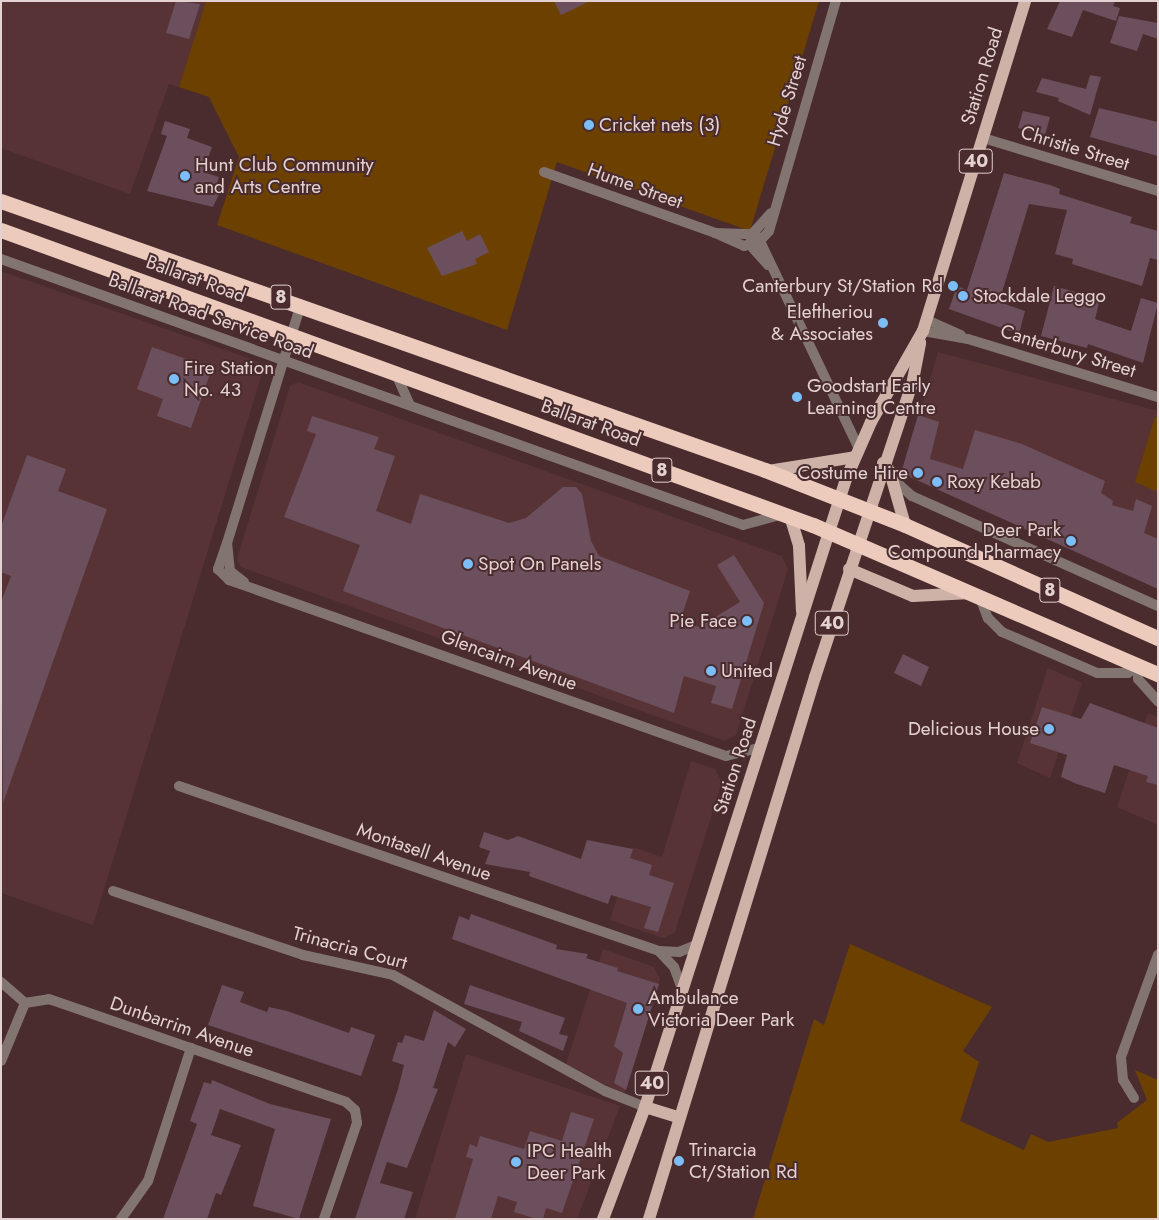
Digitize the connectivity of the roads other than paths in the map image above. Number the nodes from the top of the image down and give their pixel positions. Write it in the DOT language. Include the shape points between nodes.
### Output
graph roads {
  1 [pos="836,1"];
  2 [pos="1025,1"];
  3 [pos="983,138"];
  4 [pos="544,172"];
  5 [pos="1158,191"];
  6 [pos="1,201"];
  7 [pos="772,212"];
  8 [pos="1,230"];
  9 [pos="715,233"];
  10 [pos="752,234"];
  11 [pos="763,240"];
  12 [pos="750,246"];
  13 [pos="1,260"];
  14 [pos="769,267"];
  15 [pos="301,304"];
  16 [pos="924,328"];
  17 [pos="291,336"];
  18 [pos="283,360"];
  19 [pos="396,374"];
  20 [pos="1158,397"];
  21 [pos="410,405"];
  22 [pos="857,453"];
  23 [pos="882,463"];
  24 [pos="768,472"];
  25 [pos="891,477"];
  26 [pos="840,499"];
  27 [pos="868,510"];
  28 [pos="787,515"];
  29 [pos="905,525"];
  30 [pos="831,532"];
  31 [pos="858,543"];
  32 [pos="849,569"];
  33 [pos="977,594"];
  34 [pos="1158,606"];
  35 [pos="803,618"];
  36 [pos="1158,638"];
  37 [pos="1138,666"];
  38 [pos="1158,674"];
  39 [pos="1158,701"];
  40 [pos="761,747"];
  41 [pos="179,786"];
  42 [pos="113,891"];
  43 [pos="696,945"];
  44 [pos="659,951"];
  45 [pos="1158,955"];
  46 [pos="1,982"];
  47 [pos="682,988"];
  48 [pos="25,1003"];
  49 [pos="191,1048"];
  50 [pos="1,1061"];
  51 [pos="1134,1098"];
  52 [pos="645,1107"];
  53 [pos="678,1117"];
  54 [pos="121,1219"];
  55 [pos="324,1219"];
  56 [pos="603,1219"];
  57 [pos="649,1219"];
  1 -- 7 [label="street, Hyde Street"];
  2 -- 3 [label="main road, Station Road / 40"];
  3 -- 5 [label="street, Christie Street"];
  3 -- 16 [label="main road, Station Road / 40"];
  4 -- 9 [label="street, Hume Street"];
  6 -- 15 [label="highway, Ballarat Road / 8"];
  7 -- 10 [label="street, Hyde Street"];
  7 -- 11 [label="street, Hyde Street" via="770,229"];
  8 -- 17 [label="highway, Ballarat Road / 8"];
  9 -- 10 [label="street, Hume Street"];
  9 -- 12 [label="street, Hume Street"];
  10 -- 11 [label="street, Hume Street"];
  10 -- 12 [label="street"];
  11 -- 12 [label="street"];
  11 -- 14 [label="street, Hume Street"];
  12 -- 14 [label="street, Hume Street"];
  13 -- 18 [label="street, Ballarat Road Service Road"];
  14 -- 22 [label="street, Hume Street"];
  15 -- 17 [label="street, Glencairn Avenue"];
  15 -- 24 [label="highway, Ballarat Road / 8"];
  16 -- 20 [label="street, Canterbury Street"];
  16 -- 22 [label="main road, Station Road / 40"];
  16 -- 23 [label="main road, Station Road / 40" via="913,380"];
  17 -- 18 [label="street, Glencairn Avenue"];
  17 -- 19 [label="highway, Ballarat Road / 8"];
  18 -- 21 [label="street, Ballarat Road Service Road"];
  18 -- 40 [label="street, Glencairn Avenue" via="227,543 230,571 246,584 726,756"];
  19 -- 21 [label="street"];
  19 -- 28 [label="highway, Ballarat Road / 8"];
  21 -- 28 [label="street, Ballarat Road Service Road" via="743,524"];
  22 -- 24 [label="main road"];
  22 -- 26 [label="main road, Station Road / 40"];
  23 -- 25 [label="main road"];
  23 -- 27 [label="main road, Station Road / 40"];
  24 -- 26 [label="highway, Ballarat Road / 8"];
  25 -- 29 [label="main road"];
  25 -- 34 [label="street" via="912,496"];
  26 -- 27 [label="highway, Ballarat Road / 8"];
  26 -- 30 [label="main road, Station Road / 40"];
  27 -- 29 [label="highway, Ballarat Road / 8"];
  27 -- 31 [label="main road, Station Road / 40"];
  28 -- 30 [label="highway, Ballarat Road / 8"];
  28 -- 35 [label="main road" via="799,546"];
  29 -- 36 [label="highway, Ballarat Road / 8"];
  30 -- 31 [label="highway, Ballarat Road / 8"];
  30 -- 35 [label="main road, Station Road / 40"];
  31 -- 32 [label="main road, Station Road / 40"];
  31 -- 33 [label="highway, Ballarat Road / 8"];
  32 -- 33 [label="main road" via="913,596"];
  32 -- 53 [label="main road, Station Road / 40"];
  33 -- 37 [label="highway, Ballarat Road / 8"];
  33 -- 37 [label="street" via="988,618 1002,632 1097,673 1128,673"];
  35 -- 40 [label="main road, Station Road / 40"];
  37 -- 38 [label="highway, Ballarat Road / 8"];
  37 -- 39 [label="street" via="1138,679"];
  40 -- 43 [label="main road, Station Road / 40"];
  41 -- 44 [label="street, Montasell Avenue"];
  42 -- 52 [label="street, Trinacria Court" via="303,955 393,976 515,1044"];
  43 -- 44 [label="street, Montasell Avenue" via="679,952"];
  43 -- 47 [label="main road, Station Road / 40"];
  44 -- 47 [label="street" via="674,967"];
  45 -- 51 [label="street" via="1122,1057 1123,1080"];
  46 -- 48 [label="street"];
  47 -- 52 [label="main road, Station Road / 40"];
  48 -- 49 [label="street, Dunbarrim Avenue" via="49,999"];
  48 -- 50 [label="street"];
  49 -- 54 [label="street" via="148,1181"];
  49 -- 55 [label="street, Dunbarrim Avenue" via="336,1098 355,1110 354,1133"];
  52 -- 53 [label="main road"];
  52 -- 56 [label="main road, Station Road / 40"];
  53 -- 57 [label="main road, Station Road / 40"];
}
